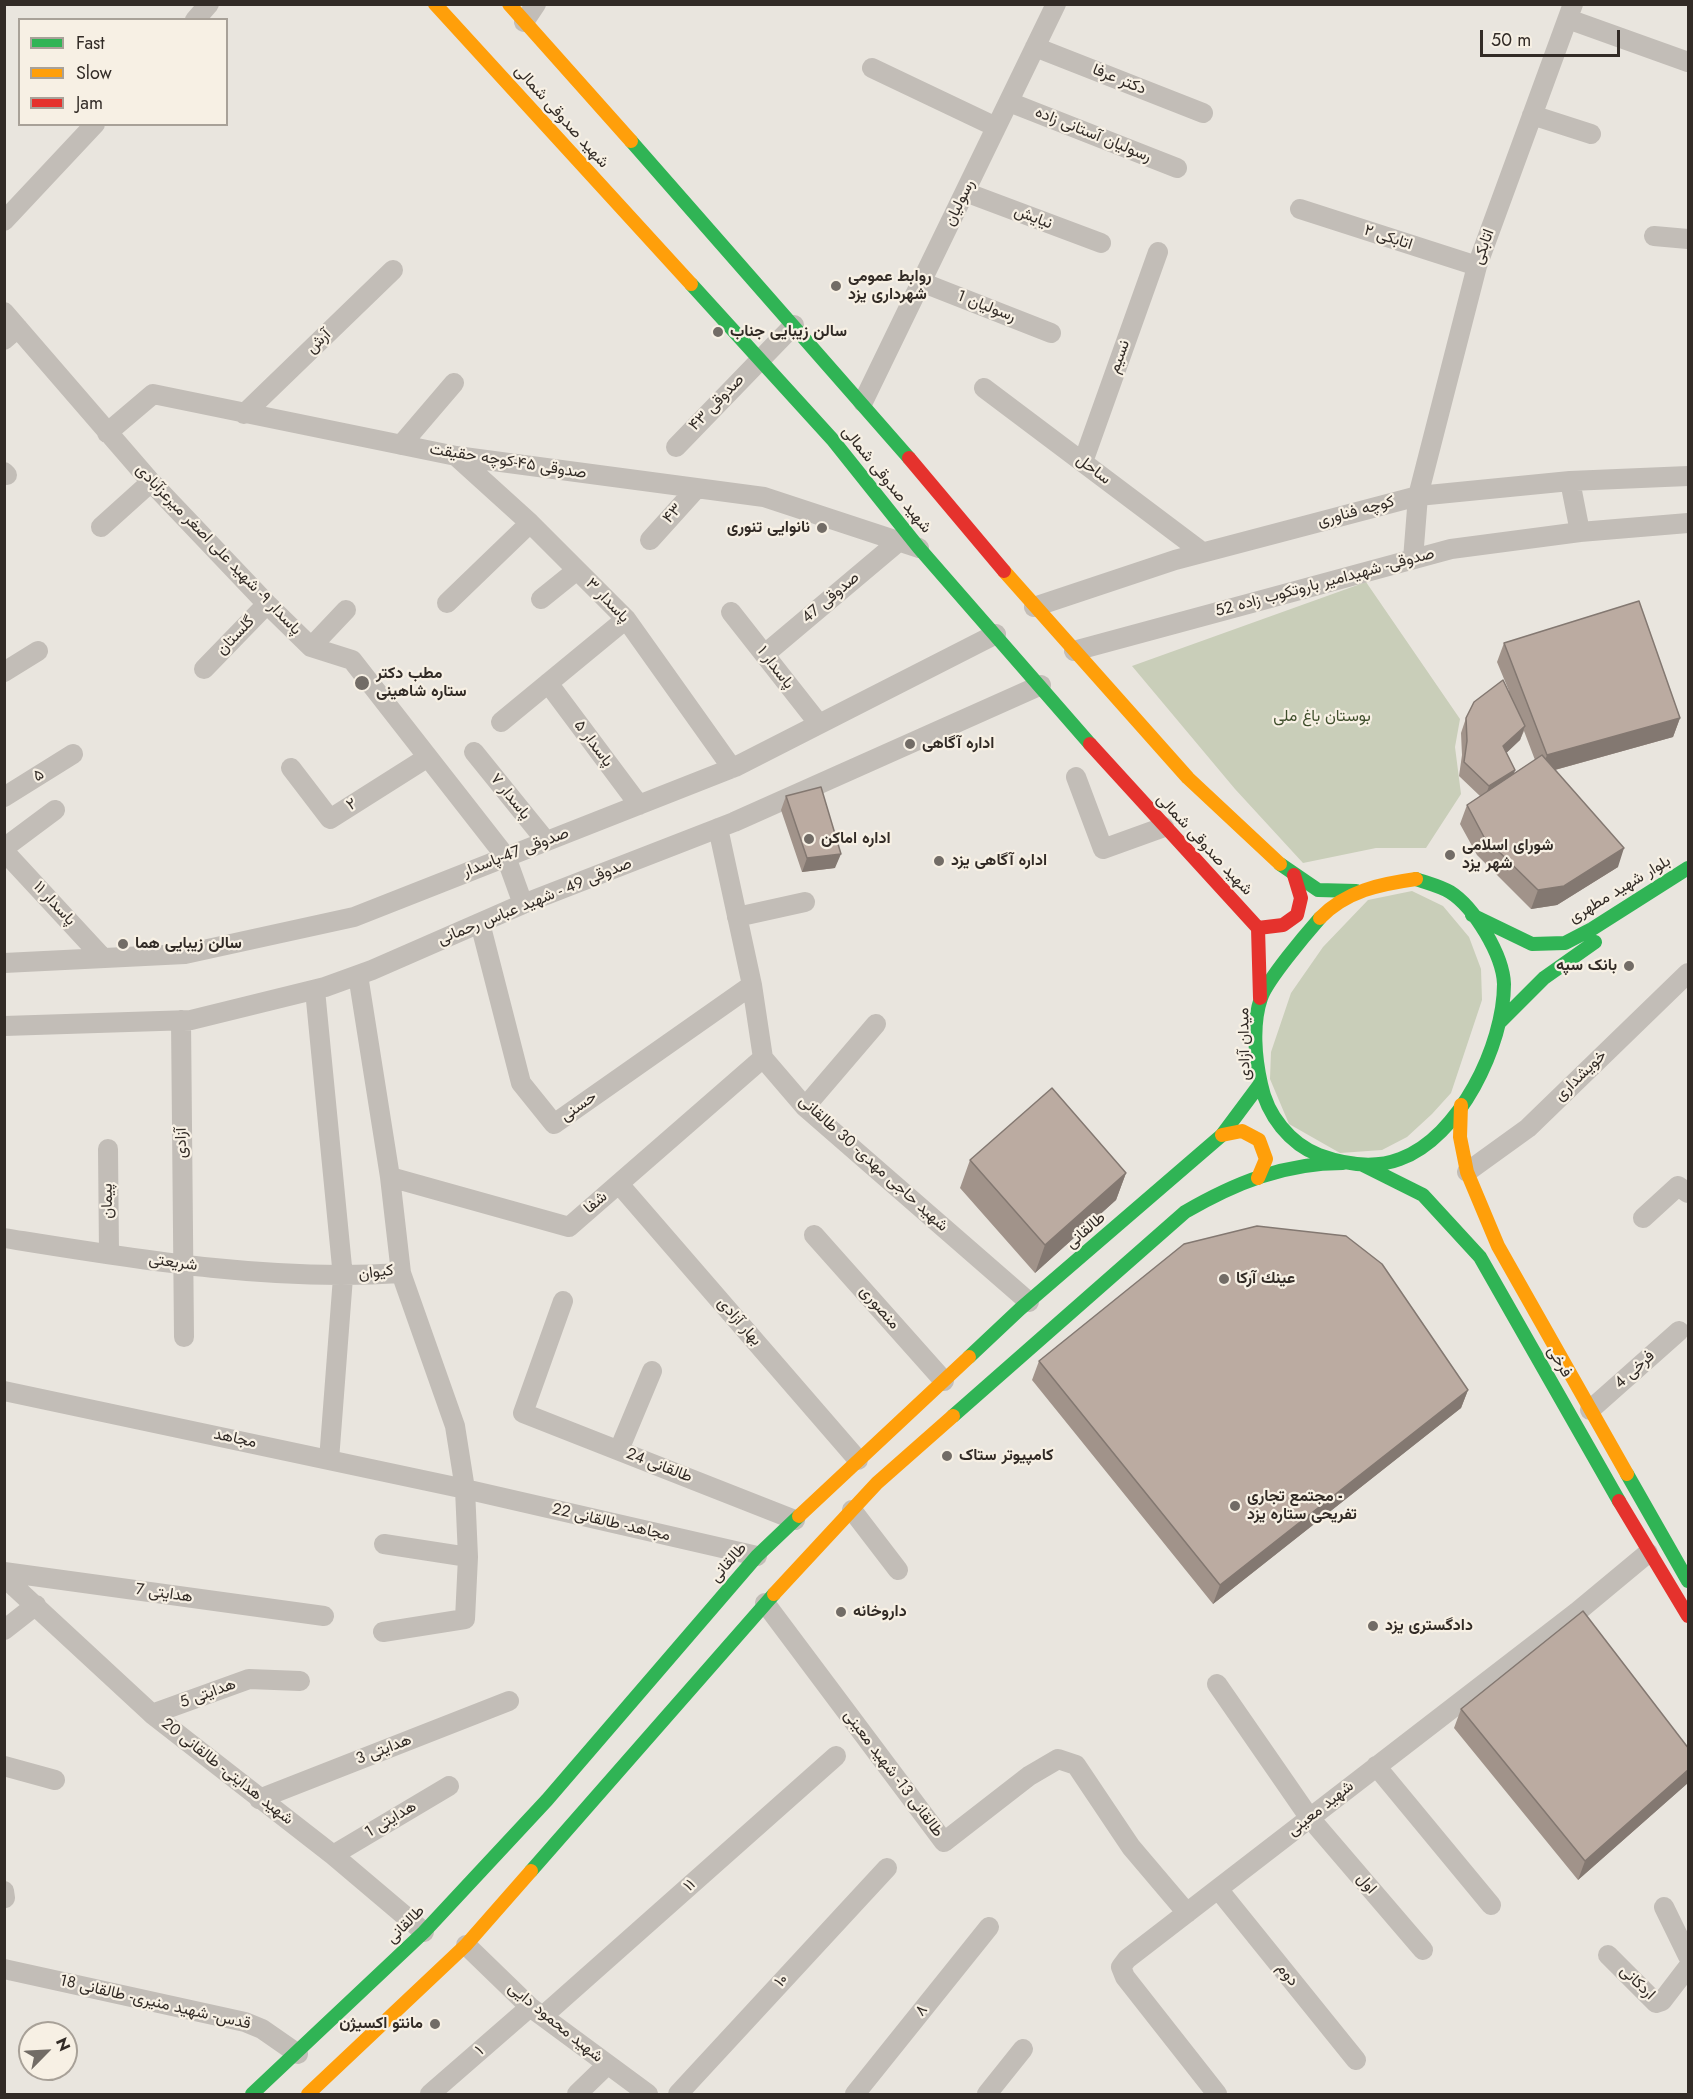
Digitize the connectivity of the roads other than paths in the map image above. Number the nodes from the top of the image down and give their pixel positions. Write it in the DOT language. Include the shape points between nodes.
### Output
graph roads {
  1 [pos="209,4"];
  2 [pos="435,4"];
  3 [pos="508,4"];
  4 [pos="536,4"];
  5 [pos="1056,4"];
  6 [pos="1570,12"];
  7 [pos="197,18"];
  8 [pos="524,22"];
  9 [pos="1035,47"];
  10 [pos="1689,62"];
  11 [pos="872,68"];
  12 [pos="1010,102"];
  13 [pos="1203,113"];
  14 [pos="1532,115"];
  15 [pos="93,126"];
  16 [pos="996,127"];
  17 [pos="1591,134"];
  18 [pos="1177,168"];
  19 [pos="965,192"];
  20 [pos="1300,209"];
  21 [pos="4,221"];
  22 [pos="1654,236"];
  23 [pos="1689,239"];
  24 [pos="1101,243"];
  25 [pos="1158,252"];
  26 [pos="1476,266"];
  27 [pos="393,270"];
  28 [pos="921,282"];
  29 [pos="4,312"];
  30 [pos="794,325"];
  31 [pos="1051,333"];
  32 [pos="11,334"];
  33 [pos="759,360"];
  34 [pos="454,383"];
  35 [pos="984,388"];
  36 [pos="863,402"];
  37 [pos="244,414"];
  38 [pos="107,433"];
  39 [pos="400,445"];
  40 [pos="676,447"];
  41 [pos="456,456"];
  42 [pos="1083,462"];
  43 [pos="1689,476"];
  44 [pos="1570,481"];
  45 [pos="151,482"];
  46 [pos="696,489"];
  47 [pos="1418,496"];
  48 [pos="530,523"];
  49 [pos="1689,523"];
  50 [pos="101,527"];
  51 [pos="1580,532"];
  52 [pos="650,540"];
  53 [pos="898,542"];
  54 [pos="919,548"];
  55 [pos="1202,552"];
  56 [pos="1413,560"];
  57 [pos="577,570"];
  58 [pos="541,599"];
  59 [pos="447,603"];
  60 [pos="267,604"];
  61 [pos="1034,607"];
  62 [pos="346,610"];
  63 [pos="731,612"];
  64 [pos="626,619"];
  65 [pos="996,634"];
  66 [pos="311,647"];
  67 [pos="38,651"];
  68 [pos="1074,651"];
  69 [pos="765,654"];
  70 [pos="7,666"];
  71 [pos="204,669"];
  72 [pos="548,683"];
  73 [pos="1041,685"];
  74 [pos="501,722"];
  75 [pos="819,724"];
  76 [pos="474,752"];
  77 [pos="73,754"];
  78 [pos="428,757"];
  79 [pos="291,768"];
  80 [pos="732,768"];
  81 [pos="1076,777"];
  82 [pos="4,797"];
  83 [pos="639,805"];
  84 [pos="55,810"];
  85 [pos="1164,827"];
  86 [pos="718,828"];
  87 [pos="546,841"];
  88 [pos="4,849"];
  89 [pos="506,857"];
  90 [pos="1689,868"];
  91 [pos="1294,875"];
  92 [pos="1689,880"];
  93 [pos="1356,891"];
  94 [pos="805,902"];
  95 [pos="523,904"];
  96 [pos="1469,913"];
  97 [pos="737,917"];
  98 [pos="480,923"];
  99 [pos="1258,927"];
  100 [pos="103,958"];
  101 [pos="4,963"];
  102 [pos="1689,973"];
  103 [pos="358,975"];
  104 [pos="752,985"];
  105 [pos="315,990"];
  106 [pos="1260,998"];
  107 [pos="181,1020"];
  108 [pos="1500,1022"];
  109 [pos="876,1024"];
  110 [pos="4,1026"];
  111 [pos="764,1058"];
  112 [pos="1260,1084"];
  113 [pos="1461,1105"];
  114 [pos="805,1107"];
  115 [pos="1222,1136"];
  116 [pos="108,1149"];
  117 [pos="1343,1163"];
  118 [pos="1359,1163"];
  119 [pos="1467,1172"];
  120 [pos="390,1177"];
  121 [pos="1258,1178"];
  122 [pos="619,1184"];
  123 [pos="1689,1193"];
  124 [pos="1643,1218"];
  125 [pos="814,1235"];
  126 [pos="4,1238"];
  127 [pos="109,1253"];
  128 [pos="184,1266"];
  129 [pos="401,1272"];
  130 [pos="343,1276"];
  131 [pos="563,1301"];
  132 [pos="1029,1302"];
  133 [pos="1679,1330"];
  134 [pos="1050,1331"];
  135 [pos="184,1337"];
  136 [pos="1064,1348"];
  137 [pos="652,1371"];
  138 [pos="944,1381"];
  139 [pos="4,1391"];
  140 [pos="1590,1410"];
  141 [pos="619,1450"];
  142 [pos="329,1460"];
  143 [pos="858,1460"];
  144 [pos="465,1489"];
  145 [pos="852,1510"];
  146 [pos="795,1520"];
  147 [pos="384,1544"];
  148 [pos="1648,1553"];
  149 [pos="757,1556"];
  150 [pos="468,1557"];
  151 [pos="898,1570"];
  152 [pos="4,1572"];
  153 [pos="4,1577"];
  154 [pos="1689,1581"];
  155 [pos="765,1603"];
  156 [pos="36,1605"];
  157 [pos="324,1616"];
  158 [pos="1689,1616"];
  159 [pos="4,1630"];
  160 [pos="383,1632"];
  161 [pos="300,1681"];
  162 [pos="1217,1684"];
  163 [pos="509,1701"];
  164 [pos="152,1714"];
  165 [pos="836,1756"];
  166 [pos="4,1766"];
  167 [pos="1376,1766"];
  168 [pos="55,1780"];
  169 [pos="449,1786"];
  170 [pos="259,1799"];
  171 [pos="1309,1817"];
  172 [pos="333,1855"];
  173 [pos="887,1868"];
  174 [pos="1218,1889"];
  175 [pos="4,1891"];
  176 [pos="5,1898"];
  177 [pos="1491,1905"];
  178 [pos="1664,1907"];
  179 [pos="1187,1913"];
  180 [pos="989,1927"];
  181 [pos="424,1932"];
  182 [pos="466,1945"];
  183 [pos="1423,1950"];
  184 [pos="1608,1955"];
  185 [pos="1689,1956"];
  186 [pos="1689,1967"];
  187 [pos="4,1969"];
  188 [pos="537,2012"];
  189 [pos="1023,2049"];
  190 [pos="298,2054"];
  191 [pos="1356,2061"];
  192 [pos="607,2065"];
  193 [pos="252,2094"];
  194 [pos="308,2094"];
  195 [pos="430,2094"];
  196 [pos="577,2094"];
  197 [pos="648,2094"];
  198 [pos="678,2094"];
  199 [pos="855,2094"];
  200 [pos="987,2094"];
  201 [pos="1217,2094"];
  1 -- 7 [label="street"];
  2 -- 33 [label="main road, شهید صدوقی شمالی"];
  3 -- 8 [label="main road, شهید صدوقی شمالی"];
  4 -- 8 [label="street"];
  5 -- 9 [label="street, رسولیان"];
  6 -- 10 [label="street"];
  6 -- 14 [label="street, اتابکی"];
  8 -- 30 [label="main road, شهید صدوقی شمالی"];
  9 -- 12 [label="street, رسولیان"];
  9 -- 13 [label="street, دکتر عرفا"];
  11 -- 16 [label="street"];
  12 -- 16 [label="street, رسولیان"];
  12 -- 18 [label="street, رسولیان آستانی زاده"];
  14 -- 17 [label="street"];
  14 -- 26 [label="street, اتابکی"];
  15 -- 21 [label="street"];
  16 -- 19 [label="street, رسولیان"];
  19 -- 24 [label="street, نیایش"];
  19 -- 28 [label="street, رسولیان"];
  20 -- 26 [label="street, اتابکی ۲"];
  22 -- 23 [label="street"];
  25 -- 42 [label="street, نسیم"];
  26 -- 47 [label="street, اتابکی"];
  27 -- 37 [label="street, آرش"];
  28 -- 31 [label="street, رسولیان 1"];
  28 -- 36 [label="street, رسولیان"];
  29 -- 32 [label="street, پاسدار ۹- شهید علی اصغر میرعزآبادی"];
  30 -- 33 [label="street, صدوقی ۴۳"];
  30 -- 36 [label="main road, شهید صدوقی شمالی"];
  32 -- 38 [label="street, پاسدار ۹- شهید علی اصغر میرعزآبادی"];
  33 -- 40 [label="street, صدوقی ۴۳"];
  33 -- 54 [label="main road, شهید صدوقی شمالی" via="832,439"];
  34 -- 39 [label="street"];
  35 -- 42 [label="street, ساحل"];
  36 -- 61 [label="main road, شهید صدوقی شمالی"];
  37 -- 38 [label="street, صدوقی ۴۵-کوچه حقیقت" via="153,394"];
  37 -- 39 [label="street, صدوقی ۴۵-کوچه حقیقت"];
  38 -- 45 [label="street, پاسدار ۹- شهید علی اصغر میرعزآبادی"];
  39 -- 41 [label="street, صدوقی ۴۵-کوچه حقیقت"];
  41 -- 46 [label="street, صدوقی ۴۵-کوچه حقیقت"];
  41 -- 48 [label="street, پاسدار ۳"];
  42 -- 55 [label="street, ساحل"];
  43 -- 44 [label="street, کوچه فناوری"];
  44 -- 47 [label="street, کوچه فناوری"];
  44 -- 51 [label="street"];
  45 -- 50 [label="street"];
  45 -- 60 [label="street, پاسدار ۹- شهید علی اصغر میرعزآبادی"];
  46 -- 52 [label="street, ۴۳"];
  46 -- 53 [label="street, صدوقی ۴۵-کوچه حقیقت" via="764,496"];
  47 -- 55 [label="street, کوچه فناوری"];
  47 -- 56 [label="street, اتابکی"];
  48 -- 57 [label="street, پاسدار ۳"];
  48 -- 59 [label="street"];
  49 -- 51 [label="street, 52 صدوقی- شهیدامیر باروتکوب زاده"];
  51 -- 56 [label="street, 52 صدوقی- شهیدامیر باروتکوب زاده" via="1451,549"];
  53 -- 54 [label="street, صدوقی ۴۵-کوچه حقیقت"];
  53 -- 69 [label="street, صدوقی 47"];
  54 -- 65 [label="main road, شهید صدوقی شمالی"];
  55 -- 61 [label="street, کوچه فناوری"];
  56 -- 68 [label="street, 52 صدوقی- شهیدامیر باروتکوب زاده"];
  57 -- 58 [label="street"];
  57 -- 64 [label="street, پاسدار ۳"];
  60 -- 66 [label="street, پاسدار ۹- شهید علی اصغر میرعزآبادی"];
  60 -- 71 [label="street, گلستان"];
  61 -- 68 [label="main road, شهید صدوقی شمالی"];
  62 -- 66 [label="street"];
  63 -- 69 [label="street, پاسدار ۱"];
  64 -- 72 [label="street"];
  64 -- 80 [label="street, پاسدار ۳"];
  65 -- 73 [label="main road, شهید صدوقی شمالی"];
  65 -- 75 [label="street, صدوقی 47-پاسدار"];
  66 -- 78 [label="street, پاسدار ۹- شهید علی اصغر میرعزآبادی" via="352,660"];
  67 -- 70 [label="street"];
  68 -- 91 [label="main road, شهید صدوقی شمالی" via="1188,778 1262,850"];
  69 -- 75 [label="street, پاسدار ۱"];
  72 -- 74 [label="street"];
  72 -- 83 [label="street, پاسدار ۵"];
  73 -- 85 [label="main road, شهید صدوقی شمالی"];
  73 -- 86 [label="street, صدوقی 49 - شهید عباس رحمانی"];
  75 -- 80 [label="street, صدوقی 47-پاسدار"];
  76 -- 87 [label="street, پاسدار ۷"];
  77 -- 82 [label="street, ۵"];
  78 -- 79 [label="street, ۲" via="330,819"];
  78 -- 89 [label="street, پاسدار ۹- شهید علی اصغر میرعزآبادی"];
  80 -- 83 [label="street, صدوقی 47-پاسدار"];
  81 -- 85 [label="street" via="1103,849"];
  83 -- 87 [label="street, صدوقی 47-پاسدار"];
  84 -- 88 [label="street"];
  85 -- 99 [label="main road, شهید صدوقی شمالی"];
  86 -- 95 [label="street, صدوقی 49 - شهید عباس رحمانی"];
  86 -- 97 [label="street"];
  87 -- 89 [label="street, صدوقی 47-پاسدار"];
  88 -- 100 [label="street, پاسدار ۱۱"];
  89 -- 95 [label="street, پاسدار ۹- شهید علی اصغر میرعزآبادی"];
  89 -- 100 [label="street, صدوقی 47-پاسدار" via="354,917 184,954"];
  90 -- 96 [label="main road, بلوار شهید مطهری" via="1565,943 1532,944"];
  91 -- 93 [label="main road, شهید صدوقی شمالی" via="1318,890"];
  91 -- 99 [label="main road" via="1303,894 1298,916 1280,929"];
  92 -- 108 [label="main road, بلوار شهید مطهری" via="1566,959 1528,990"];
  93 -- 96 [label="main road, میدان آزادی" via="1384,882 1416,879 1452,894"];
  93 -- 106 [label="main road, میدان آزادی" via="1330,909 1299,943"];
  94 -- 97 [label="street"];
  95 -- 98 [label="street, صدوقی 49 - شهید عباس رحمانی"];
  96 -- 108 [label="main road, میدان آزادی" via="1500,963 1504,992"];
  97 -- 104 [label="street"];
  98 -- 103 [label="street, صدوقی 49 - شهید عباس رحمانی"];
  98 -- 104 [label="street, حسنی" via="521,1083 554,1124"];
  99 -- 106 [label="main road"];
  100 -- 101 [label="street, صدوقی 47-پاسدار"];
  102 -- 119 [label="street, خویشداری" via="1528,1128"];
  103 -- 105 [label="street, صدوقی 49 - شهید عباس رحمانی"];
  103 -- 120 [label="street, کیوان"];
  104 -- 111 [label="street"];
  105 -- 107 [label="street, صدوقی 49 - شهید عباس رحمانی"];
  105 -- 130 [label="street, کیوان"];
  106 -- 112 [label="main road, میدان آزادی"];
  107 -- 110 [label="street, صدوقی 49 - شهید عباس رحمانی"];
  107 -- 128 [label="street, آزادی"];
  108 -- 113 [label="main road, میدان آزادی"];
  109 -- 114 [label="street"];
  111 -- 114 [label="street, شهید حاجی مهدی- 30 طالقانی"];
  111 -- 122 [label="street, شفا"];
  112 -- 115 [label="main road, طالقانی"];
  112 -- 117 [label="main road, میدان آزادی" via="1281,1128 1306,1151"];
  113 -- 118 [label="main road, میدان آزادی" via="1438,1136 1417,1151 1387,1163"];
  113 -- 119 [label="main road, فرخی" via="1460,1137"];
  114 -- 132 [label="street, شهید حاجی مهدی- 30 طالقانی"];
  115 -- 121 [label="main road" via="1242,1131 1259,1140 1266,1159"];
  115 -- 132 [label="main road, طالقانی"];
  116 -- 127 [label="street, پیمان"];
  117 -- 118 [label="main road, میدان آزادی"];
  117 -- 121 [label="main road" via="1303,1164"];
  118 -- 148 [label="main road, فرخی" via="1423,1195 1480,1257"];
  119 -- 140 [label="main road, فرخی" via="1498,1246"];
  120 -- 122 [label="street, شفا" via="569,1227"];
  120 -- 129 [label="street, کیوان"];
  121 -- 134 [label="main road" via="1213,1195 1185,1212"];
  122 -- 143 [label="street, بهار آزادی"];
  123 -- 124 [label="street" via="1678,1186"];
  125 -- 138 [label="street, منصوری"];
  126 -- 127 [label="street, شریعتی"];
  127 -- 128 [label="street, شریعتی"];
  128 -- 130 [label="street, شریعتی"];
  128 -- 135 [label="street, آزادی"];
  129 -- 130 [label="street, کیوان"];
  129 -- 144 [label="street" via="455,1426"];
  130 -- 142 [label="street"];
  131 -- 141 [label="street, طالقانی 24" via="523,1413"];
  132 -- 138 [label="main road, طالقانی"];
  133 -- 140 [label="street, فرخی 4"];
  134 -- 136 [label="street"];
  134 -- 145 [label="main road" via="877,1483"];
  137 -- 141 [label="street"];
  138 -- 143 [label="main road, طالقانی"];
  139 -- 142 [label="street, مجاهد"];
  140 -- 154 [label="main road, فرخی"];
  141 -- 146 [label="street, طالقانی 24"];
  142 -- 144 [label="street, مجاهد"];
  143 -- 146 [label="main road, طالقانی"];
  144 -- 149 [label="street, مجاهد- طالقانی 22"];
  144 -- 150 [label="street"];
  145 -- 151 [label="street"];
  145 -- 155 [label="main road"];
  146 -- 149 [label="main road, طالقانی"];
  147 -- 150 [label="street"];
  148 -- 158 [label="main road, فرخی"];
  148 -- 167 [label="street, شهید معینی"];
  149 -- 181 [label="main road, طالقانی" via="547,1800"];
  150 -- 160 [label="street" via="465,1619"];
  152 -- 157 [label="street, هدایتی 7"];
  153 -- 156 [label="street, شهید هدایتی- طالقانی 20"];
  155 -- 179 [label="street, طالقانی 13- شهید معینی" via="944,1842 1029,1776 1058,1759 1076,1765 1131,1847"];
  155 -- 182 [label="main road"];
  156 -- 159 [label="street"];
  156 -- 164 [label="street, شهید هدایتی- طالقانی 20"];
  161 -- 164 [label="street, هدایتی 5" via="249,1679"];
  162 -- 171 [label="street, اول"];
  163 -- 170 [label="street, هدایتی 3"];
  164 -- 170 [label="street, شهید هدایتی- طالقانی 20"];
  165 -- 188 [label="street, ۱۱"];
  166 -- 168 [label="street"];
  167 -- 171 [label="street, شهید معینی"];
  167 -- 177 [label="street"];
  169 -- 172 [label="street, هدایتی 1"];
  170 -- 172 [label="street, شهید هدایتی- طالقانی 20"];
  171 -- 174 [label="street, شهید معینی"];
  171 -- 183 [label="street, اول"];
  172 -- 181 [label="street, شهید هدایتی- طالقانی 20"];
  173 -- 198 [label="street, ۱۰"];
  174 -- 179 [label="street, شهید معینی"];
  174 -- 191 [label="street, دوم"];
  175 -- 176 [label="street"];
  178 -- 185 [label="street"];
  179 -- 201 [label="street, شهید معینی" via="1121,1967"];
  180 -- 199 [label="street, ۸"];
  181 -- 190 [label="main road, طالقانی"];
  182 -- 188 [label="street, شهید محمود دایی"];
  182 -- 194 [label="main road"];
  184 -- 186 [label="street, اردکانی" via="1656,2002 1662,2001"];
  187 -- 190 [label="street, قدس- شهید منیری- طالقانی 18" via="245,2022"];
  188 -- 192 [label="street, شهید محمود دایی"];
  188 -- 195 [label="street, ۱"];
  189 -- 200 [label="street"];
  190 -- 193 [label="main road, طالقانی"];
  192 -- 196 [label="street"];
  192 -- 197 [label="street, شهید محمود دایی"];
}
